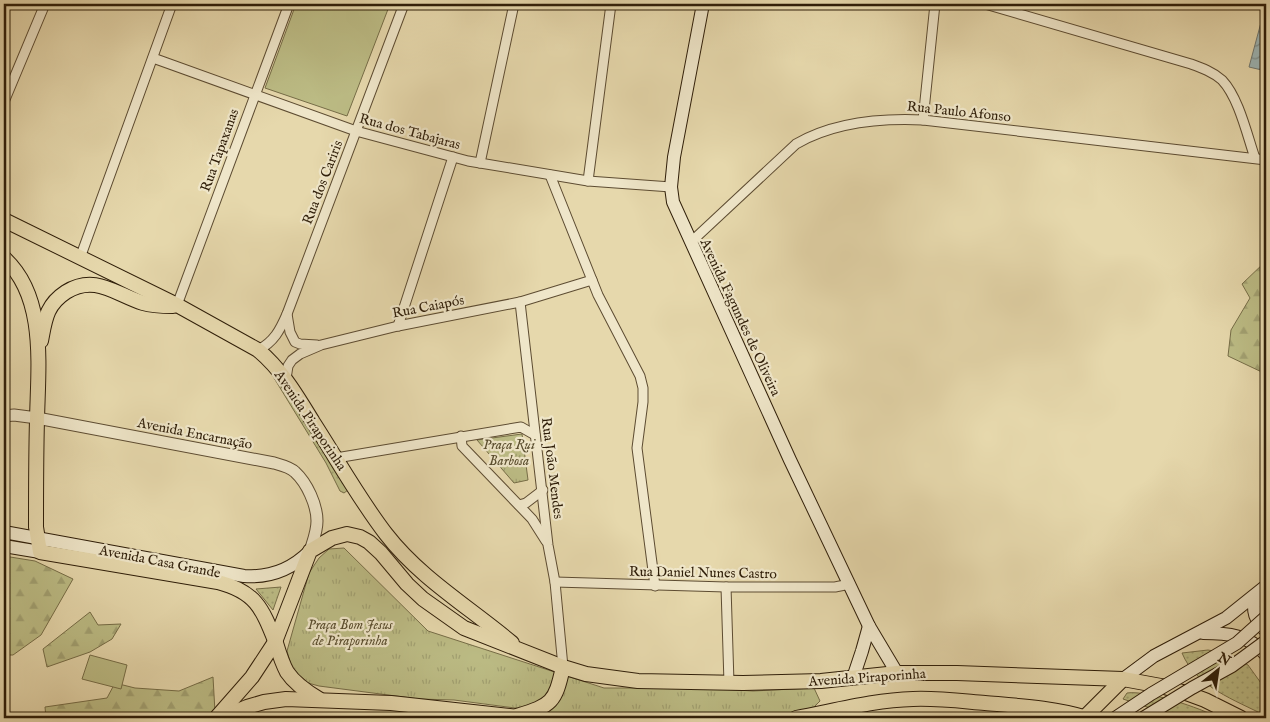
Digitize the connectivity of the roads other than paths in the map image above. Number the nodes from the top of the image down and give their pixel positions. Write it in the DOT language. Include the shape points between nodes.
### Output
graph roads {
  1 [pos="45,4"];
  2 [pos="172,4"];
  3 [pos="289,4"];
  4 [pos="404,4"];
  5 [pos="514,4"];
  6 [pos="610,4"];
  7 [pos="703,4"];
  8 [pos="935,4"];
  9 [pos="985,4"];
  10 [pos="153,58"];
  11 [pos="254,94"];
  12 [pos="4,102"];
  13 [pos="923,120"];
  14 [pos="356,131"];
  15 [pos="453,157"];
  16 [pos="1255,158"];
  17 [pos="1266,160"];
  18 [pos="480,163"];
  19 [pos="550,175"];
  20 [pos="588,181"];
  21 [pos="670,187"];
  22 [pos="4,220"];
  23 [pos="691,242"];
  24 [pos="4,258"];
  25 [pos="80,258"];
  26 [pos="592,280"];
  27 [pos="520,302"];
  28 [pos="176,305"];
  29 [pos="287,314"];
  30 [pos="398,326"];
  31 [pos="321,345"];
  32 [pos="39,350"];
  33 [pos="258,350"];
  34 [pos="286,379"];
  35 [pos="532,414"];
  36 [pos="4,416"];
  37 [pos="37,418"];
  38 [pos="521,426"];
  39 [pos="535,435"];
  40 [pos="461,436"];
  41 [pos="336,458"];
  42 [pos="543,490"];
  43 [pos="519,504"];
  44 [pos="4,532"];
  45 [pos="37,538"];
  46 [pos="548,545"];
  47 [pos="4,546"];
  48 [pos="310,551"];
  49 [pos="40,552"];
  50 [pos="555,582"];
  51 [pos="850,584"];
  52 [pos="655,586"];
  53 [pos="1266,586"];
  54 [pos="726,588"];
  55 [pos="1255,596"];
  56 [pos="1264,624"];
  57 [pos="869,626"];
  58 [pos="1200,633"];
  59 [pos="1266,641"];
  60 [pos="275,642"];
  61 [pos="520,650"];
  62 [pos="1266,655"];
  63 [pos="563,667"];
  64 [pos="897,673"];
  65 [pos="853,678"];
  66 [pos="1123,679"];
  67 [pos="730,683"];
  68 [pos="319,699"];
  69 [pos="1019,706"];
  70 [pos="443,714"];
  71 [pos="216,718"];
  72 [pos="222,718"];
  73 [pos="520,718"];
  74 [pos="796,718"];
  75 [pos="1035,718"];
  76 [pos="1085,718"];
  77 [pos="1115,718"];
  78 [pos="1144,718"];
  79 [pos="1241,718"];
  1 -- 12 [label="street"];
  2 -- 10 [label="street"];
  3 -- 11 [label="street, Rua Tapaxanas"];
  4 -- 14 [label="street, Rua dos Cariris"];
  5 -- 18 [label="street"];
  6 -- 20 [label="street"];
  7 -- 21 [label="main road, Avenida Fagundes de Oliveira"];
  8 -- 13 [label="street"];
  9 -- 16 [label="street" via="1209,71 1229,89"];
  10 -- 11 [label="street, Rua dos Tabajaras"];
  10 -- 25 [label="street"];
  11 -- 14 [label="street, Rua dos Tabajaras"];
  11 -- 28 [label="street, Rua Tapaxanas"];
  13 -- 16 [label="street, Rua Paulo Afonso"];
  13 -- 23 [label="street, Rua Paulo Afonso" via="871,121 814,134 779,158"];
  14 -- 15 [label="street, Rua dos Tabajaras"];
  14 -- 29 [label="street, Rua dos Cariris"];
  15 -- 18 [label="street, Rua dos Tabajaras"];
  15 -- 30 [label="street"];
  16 -- 17 [label="street, Rua Paulo Afonso"];
  18 -- 19 [label="street, Rua dos Tabajaras"];
  19 -- 20 [label="street, Rua dos Tabajaras"];
  19 -- 26 [label="street"];
  20 -- 21 [label="street, Rua dos Tabajaras"];
  21 -- 23 [label="main road, Avenida Fagundes de Oliveira" via="673,202"];
  22 -- 25 [label="main road, Avenida Piraporinha"];
  23 -- 51 [label="main road, Avenida Fagundes de Oliveira"];
  24 -- 32 [label="main road" via="26,286"];
  25 -- 28 [label="main road, Avenida Piraporinha"];
  26 -- 27 [label="street, Rua Caiapós"];
  26 -- 52 [label="street" via="643,388 637,448"];
  27 -- 30 [label="street, Rua Caiapós"];
  27 -- 35 [label="street, Rua João Mendes"];
  28 -- 32 [label="main road" via="145,304 105,286 79,285 58,297 52,305 46,316"];
  28 -- 33 [label="main road, Avenida Piraporinha"];
  29 -- 31 [label="street" via="295,342"];
  29 -- 33 [label="street, Rua dos Cariris" via="273,340"];
  30 -- 31 [label="street, Rua Caiapós"];
  31 -- 34 [label="street, Rua Caiapós" via="292,360"];
  32 -- 37 [label="main road"];
  33 -- 34 [label="main road, Avenida Piraporinha"];
  34 -- 41 [label="main road, Avenida Piraporinha"];
  35 -- 38 [label="street"];
  35 -- 39 [label="street, Rua João Mendes"];
  36 -- 37 [label="street, Avenida Encarnação"];
  37 -- 45 [label="main road"];
  37 -- 48 [label="street, Avenida Encarnação" via="274,463 290,469 304,484 315,509 317,527"];
  38 -- 39 [label="street"];
  38 -- 40 [label="street"];
  39 -- 42 [label="street, Rua João Mendes"];
  40 -- 41 [label="street"];
  40 -- 43 [label="street" via="462,446"];
  41 -- 61 [label="main road, Avenida Piraporinha" via="386,534 412,563"];
  42 -- 43 [label="street" via="526,503"];
  42 -- 46 [label="street, Rua João Mendes"];
  43 -- 46 [label="street"];
  44 -- 45 [label="main road, Avenida Casa Grande"];
  45 -- 48 [label="main road, Avenida Casa Grande" via="257,577 282,571"];
  45 -- 49 [label="main road"];
  46 -- 50 [label="street, Rua João Mendes"];
  47 -- 49 [label="main road, Avenida Casa Grande"];
  48 -- 60 [label="main road"];
  48 -- 61 [label="main road, Avenida Piraporinha" via="347,534 360,537 381,553 412,589 442,614 464,628"];
  49 -- 60 [label="main road, Avenida Casa Grande" via="233,586 255,601"];
  50 -- 52 [label="street, Rua Daniel Nunes Castro"];
  50 -- 63 [label="street, Rua João Mendes"];
  51 -- 54 [label="street, Rua Daniel Nunes Castro" via="835,587"];
  51 -- 57 [label="main road, Avenida Fagundes de Oliveira"];
  52 -- 54 [label="street, Rua Daniel Nunes Castro"];
  53 -- 55 [label="main road"];
  54 -- 67 [label="street"];
  55 -- 56 [label="main road" via="1253,611 1256,620"];
  55 -- 58 [label="main road"];
  56 -- 77 [label="main road, bridge"];
  57 -- 64 [label="main road, Avenida Fagundes de Oliveira"];
  57 -- 65 [label="main road"];
  58 -- 62 [label="main road" via="1236,635"];
  58 -- 66 [label="main road" via="1146,661"];
  59 -- 78 [label="main road, bridge" via="1232,666"];
  60 -- 68 [label="main road" via="291,678"];
  60 -- 71 [label="main road" via="252,677"];
  61 -- 63 [label="main road, Avenida Piraporinha"];
  63 -- 67 [label="main road, Avenida Piraporinha" via="638,681"];
  63 -- 73 [label="main road" via="552,701"];
  64 -- 65 [label="main road, Avenida Piraporinha"];
  64 -- 66 [label="main road, Avenida Piraporinha"];
  65 -- 67 [label="main road, Avenida Piraporinha"];
  66 -- 76 [label="main road"];
  66 -- 79 [label="main road, Avenida Piraporinha" via="1186,693"];
  68 -- 70 [label="main road" via="391,703"];
  68 -- 72 [label="main road" via="264,702"];
  69 -- 74 [label="main road, Avenida Piraporinha" via="912,699"];
  69 -- 75 [label="main road"];
  69 -- 76 [label="main road, Avenida Piraporinha"];
  70 -- 73 [label="main road"];
}
